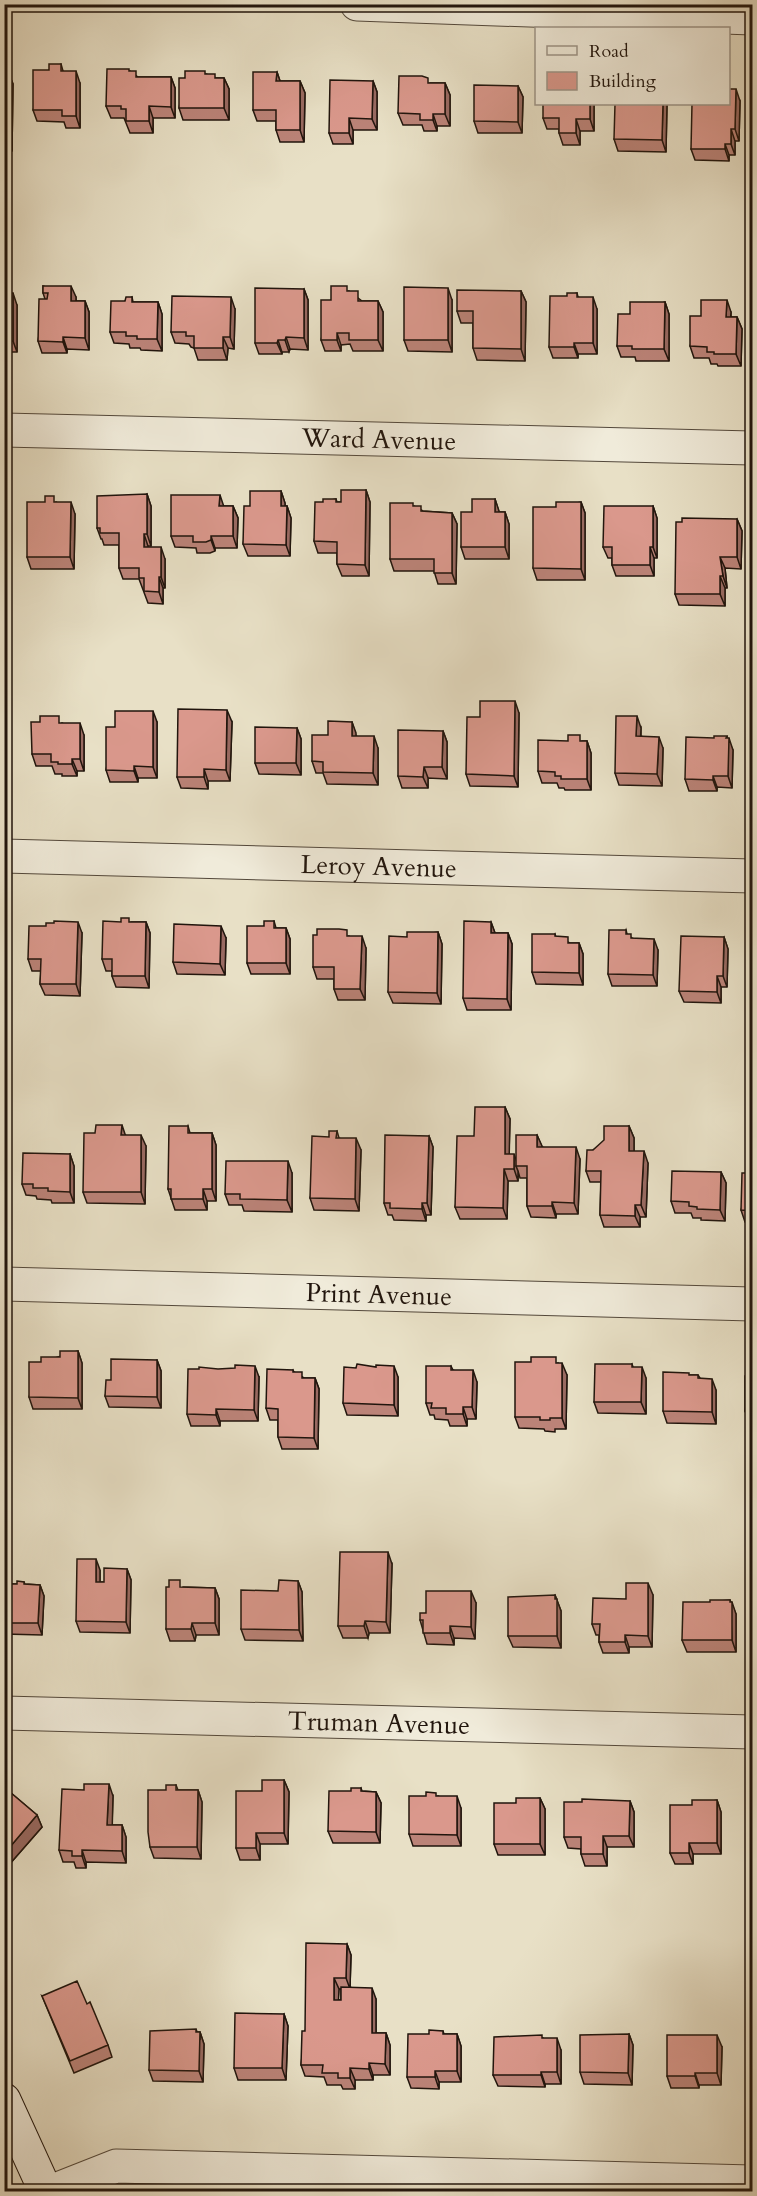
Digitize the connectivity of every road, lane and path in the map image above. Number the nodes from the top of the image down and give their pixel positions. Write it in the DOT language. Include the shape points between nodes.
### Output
graph roads {
  1 [pos="357,4"];
  2 [pos="753,18"];
  3 [pos="4,430"];
  4 [pos="753,448"];
  5 [pos="4,856"];
  6 [pos="753,876"];
  7 [pos="4,1284"];
  8 [pos="753,1305"];
  9 [pos="4,1713"];
  10 [pos="753,1732"];
  11 [pos="4,2100"];
  12 [pos="753,2182"];
  13 [pos="48,2192"];
  1 -- 2 [label="street"];
  3 -- 4 [label="street, Ward Avenue"];
  5 -- 6 [label="street, Leroy Avenue"];
  7 -- 8 [label="street, Print Avenue"];
  9 -- 10 [label="street, Truman Avenue"];
  11 -- 13 [label="street"];
  12 -- 13 [label="street" via="116,2166"];
}
